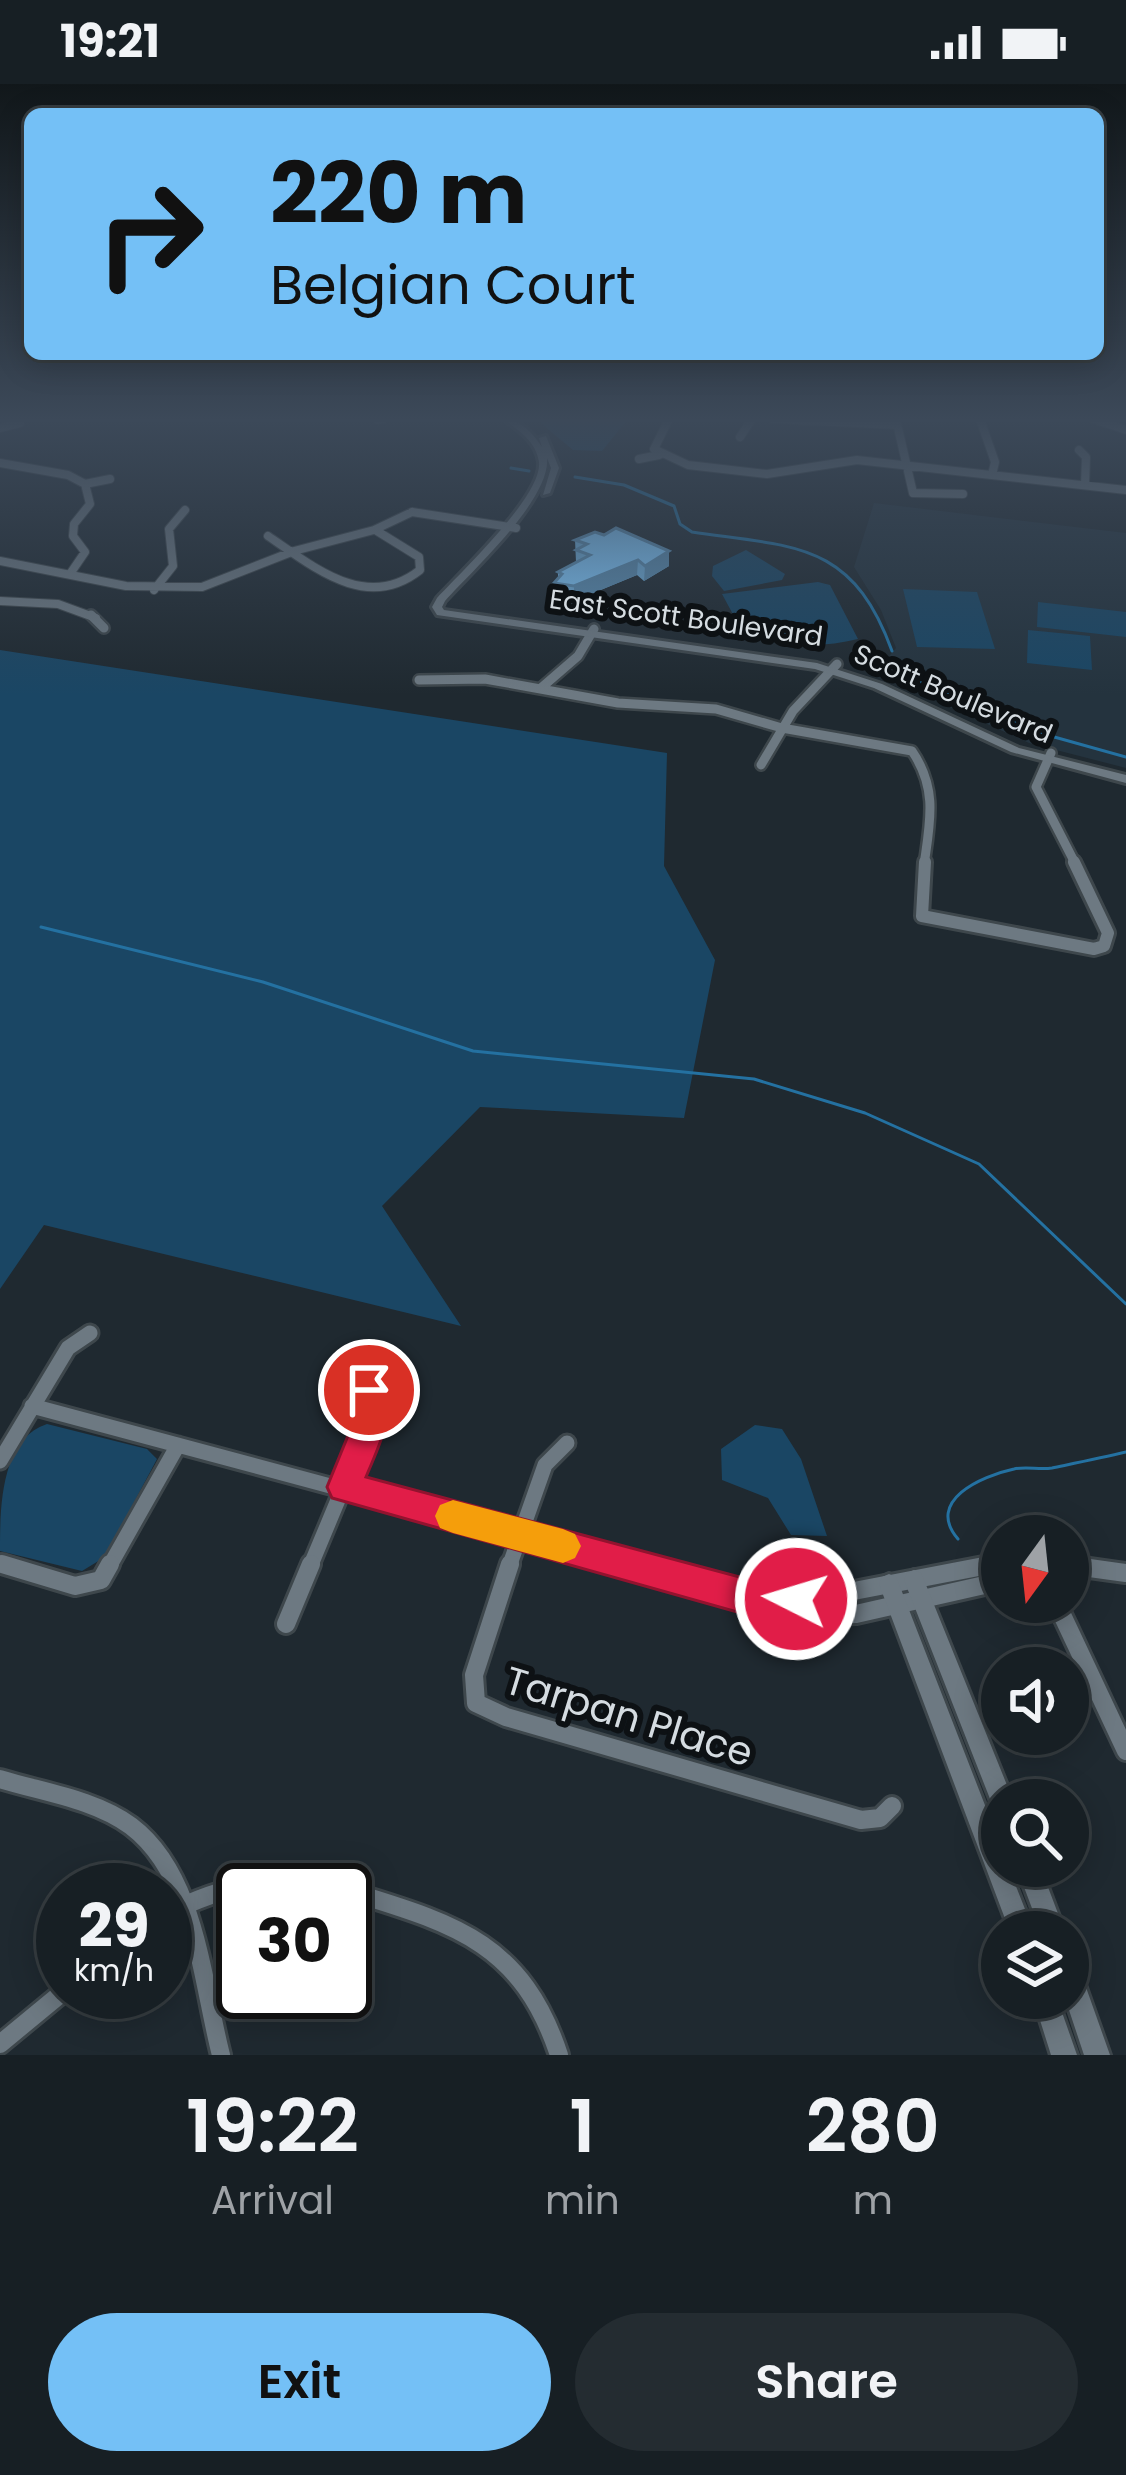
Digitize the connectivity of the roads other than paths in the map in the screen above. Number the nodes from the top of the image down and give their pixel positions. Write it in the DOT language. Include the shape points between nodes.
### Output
graph roads {
  1 [pos="84,511"];
  2 [pos="183,511"];
  3 [pos="520,511"];
  4 [pos="525,511"];
  5 [pos="509,526"];
  6 [pos="377,531"];
  7 [pos="268,536"];
  8 [pos="292,552"];
  9 [pos="0,561"];
  10 [pos="70,574"];
  11 [pos="154,590"];
  12 [pos="0,601"];
  13 [pos="104,628"];
  14 [pos="592,632"];
  15 [pos="834,667"];
  16 [pos="419,680"];
  17 [pos="541,688"];
  18 [pos="909,692"];
  19 [pos="782,728"];
  20 [pos="1048,756"];
  21 [pos="761,765"];
  22 [pos="1126,775"];
  23 [pos="90,1333"];
  24 [pos="369,1390"];
  25 [pos="32,1406"];
  26 [pos="567,1443"];
  27 [pos="178,1444"];
  28 [pos="0,1461"];
  29 [pos="344,1487"];
  30 [pos="519,1534"];
  31 [pos="0,1563"];
  32 [pos="1089,1568"];
  33 [pos="981,1569"];
  34 [pos="1126,1573"];
  35 [pos="981,1584"];
  36 [pos="918,1590"];
  37 [pos="893,1595"];
  38 [pos="1066,1623"];
  39 [pos="286,1624"];
  40 [pos="1126,1751"];
  41 [pos="0,1779"];
  42 [pos="993,1779"];
  43 [pos="892,1806"];
  44 [pos="164,1863"];
  45 [pos="372,1899"];
  46 [pos="1014,1911"];
  47 [pos="192,1969"];
  48 [pos="36,2014"];
  49 [pos="1052,2019"];
  50 [pos="1085,2019"];
  51 [pos="0,2044"];
  52 [pos="220,2055"];
  53 [pos="559,2055"];
  54 [pos="1064,2055"];
  55 [pos="1097,2055"];
  1 -- 10 [label="street" via="73,536 85,552"];
  2 -- 11 [label="street" via="165,537 172,566"];
  3 -- 5 [label="street"];
  4 -- 5 [label="street"];
  5 -- 6 [label="street" via="412,512"];
  5 -- 14 [label="street, East Scott Boulevard" via="446,610"];
  6 -- 8 [label="street"];
  6 -- 8 [label="street" via="419,556 414,577 382,587 346,585"];
  7 -- 8 [label="street"];
  8 -- 11 [label="street" via="224,581"];
  9 -- 10 [label="street"];
  10 -- 11 [label="street"];
  12 -- 13 [label="street" via="74,608"];
  14 -- 15 [label="street, East Scott Boulevard"];
  14 -- 17 [label="street" via="573,662"];
  15 -- 18 [label="street, East Scott Boulevard"];
  15 -- 19 [label="street"];
  15 -- 20 [label="street, Scott Boulevard"];
  16 -- 17 [label="street"];
  17 -- 19 [label="street" via="716,709"];
  18 -- 20 [label="street, Scott Boulevard"];
  19 -- 20 [label="street" via="912,751 922,763 933,800 922,916 1094,949 1108,933 1038,795"];
  19 -- 21 [label="street"];
  20 -- 22 [label="street, Scott Boulevard"];
  23 -- 25 [label="street" via="68,1348"];
  24 -- 29 [label="street" via="371,1421"];
  25 -- 27 [label="street"];
  25 -- 28 [label="street"];
  26 -- 30 [label="street, Tarpan Place" via="545,1465"];
  27 -- 29 [label="street"];
  27 -- 31 [label="street" via="101,1580 75,1586"];
  29 -- 30 [label="street"];
  29 -- 39 [label="street"];
  30 -- 37 [label="street" via="814,1617"];
  30 -- 43 [label="street, Tarpan Place" via="473,1676 480,1706 861,1820"];
  32 -- 34 [label="street"];
  33 -- 36 [label="street"];
  35 -- 36 [label="street"];
  36 -- 37 [label="street"];
  36 -- 42 [label="street"];
  37 -- 46 [label="street"];
  38 -- 40 [label="street"];
  41 -- 44 [label="street" via="129,1824"];
  45 -- 53 [label="street" via="488,1945 538,2000"];
  47 -- 52 [label="street"];
  48 -- 51 [label="street"];
  49 -- 54 [label="street"];
  50 -- 55 [label="street"];
}
